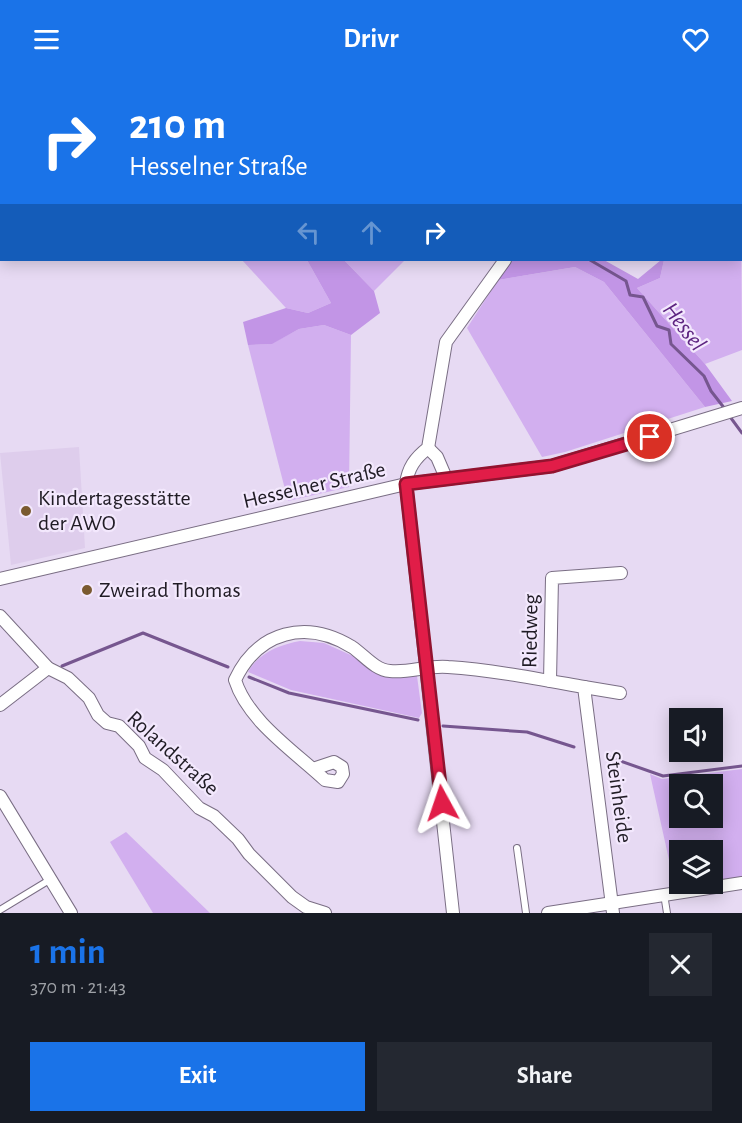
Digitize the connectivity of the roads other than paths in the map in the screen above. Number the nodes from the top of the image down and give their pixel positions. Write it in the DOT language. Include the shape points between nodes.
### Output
graph roads {
  1 [pos="504,261"];
  2 [pos="738,409"];
  3 [pos="428,447"];
  4 [pos="446,478"];
  5 [pos="406,484"];
  6 [pos="621,573"];
  7 [pos="0,579"];
  8 [pos="0,616"];
  9 [pos="48,668"];
  10 [pos="426,668"];
  11 [pos="550,681"];
  12 [pos="584,687"];
  13 [pos="620,693"];
  14 [pos="0,705"];
  15 [pos="313,769"];
  16 [pos="0,796"];
  17 [pos="517,848"];
  18 [pos="51,879"];
  19 [pos="742,883"];
  20 [pos="664,894"];
  21 [pos="613,908"];
  22 [pos="0,910"];
  23 [pos="71,913"];
  24 [pos="325,913"];
  25 [pos="453,913"];
  26 [pos="526,913"];
  27 [pos="548,913"];
  28 [pos="667,913"];
  1 -- 3 [label="street" via="446,342"];
  2 -- 4 [label="street, Hesselner Straße" via="552,466"];
  3 -- 4 [label="street"];
  3 -- 5 [label="street" via="416,458"];
  4 -- 5 [label="street, Hesselner Straße"];
  5 -- 7 [label="street, Hesselner Straße"];
  5 -- 10 [label="street"];
  6 -- 11 [label="street, Riedweg" via="552,578"];
  8 -- 9 [label="street, Rolandstraße"];
  9 -- 14 [label="street"];
  9 -- 24 [label="street, Rolandstraße" via="82,691 98,715 118,726 139,746 145,758 230,831 298,902 317,913"];
  10 -- 11 [label="street" via="447,667"];
  10 -- 15 [label="street" via="386,671 326,634 298,631 278,635 244,661 235,680 240,696"];
  10 -- 25 [label="street"];
  11 -- 12 [label="street"];
  12 -- 13 [label="street"];
  12 -- 21 [label="street, Steinheide"];
  16 -- 18 [label="street"];
  17 -- 26 [label="lane"];
  18 -- 22 [label="lane"];
  18 -- 23 [label="street"];
  19 -- 20 [label="street"];
  20 -- 21 [label="street"];
  20 -- 28 [label="lane"];
  21 -- 27 [label="street"];
}
